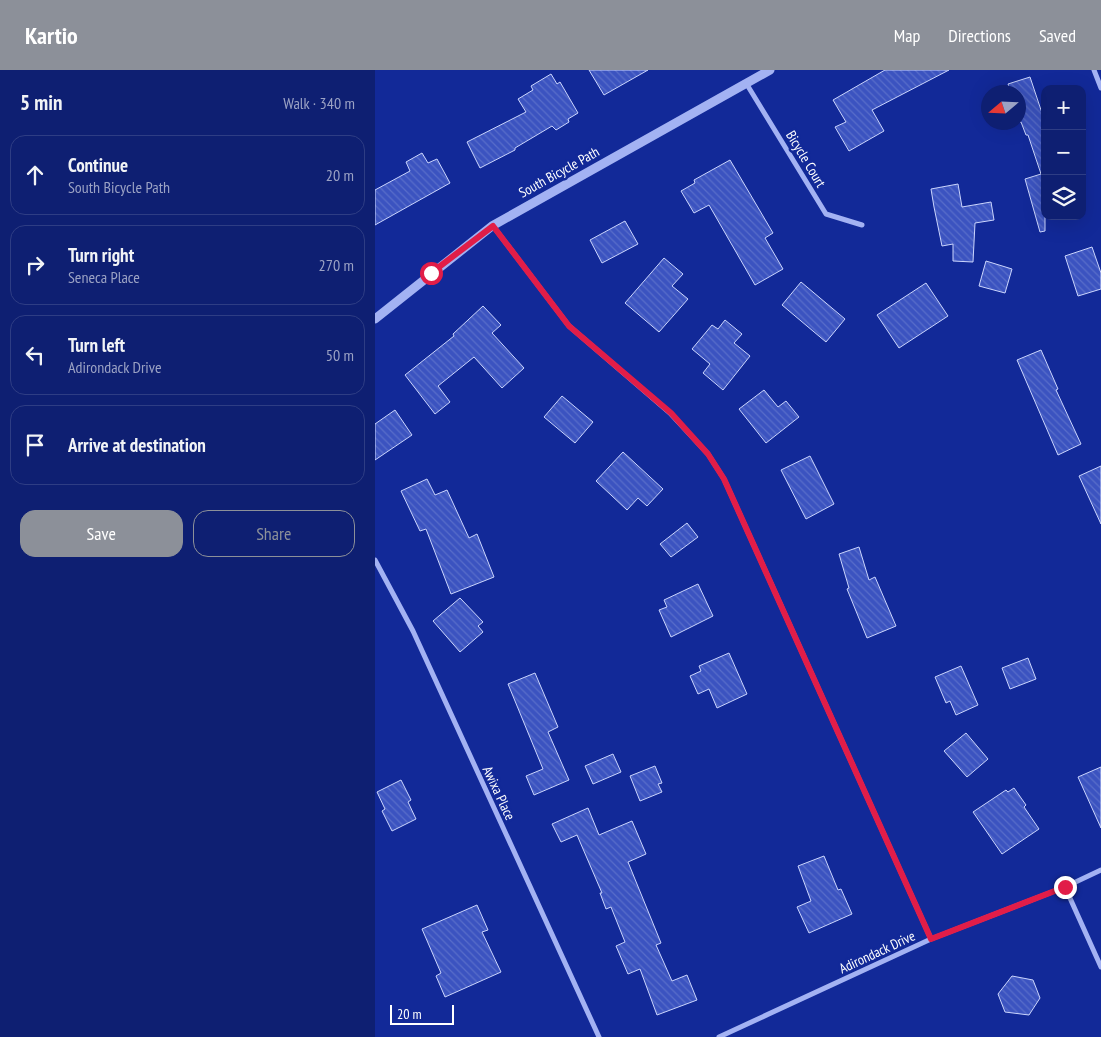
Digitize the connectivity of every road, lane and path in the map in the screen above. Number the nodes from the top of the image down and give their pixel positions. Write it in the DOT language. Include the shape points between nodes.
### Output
graph roads {
  1 [pos="770,70"];
  2 [pos="1094,70"];
  3 [pos="747,84"];
  4 [pos="1101,88"];
  5 [pos="862,225"];
  6 [pos="493,226"];
  7 [pos="375,319"];
  8 [pos="375,560"];
  9 [pos="1101,870"];
  10 [pos="1065,887"];
  11 [pos="931,939"];
  12 [pos="1101,966"];
  13 [pos="599,1037"];
  14 [pos="719,1037"];
  1 -- 3 [label="street, South Bicycle Path"];
  2 -- 4 [label="street"];
  3 -- 5 [label="street, Bicycle Court" via="826,214"];
  3 -- 6 [label="street, South Bicycle Path"];
  6 -- 7 [label="street, South Bicycle Path"];
  6 -- 11 [label="street" via="569,326 671,413 708,454 724,479"];
  8 -- 13 [label="street, Awixa Place" via="413,632"];
  9 -- 10 [label="street, Adirondack Drive"];
  10 -- 11 [label="street, Adirondack Drive"];
  10 -- 12 [label="street"];
  11 -- 14 [label="street, Adirondack Drive"];
}
